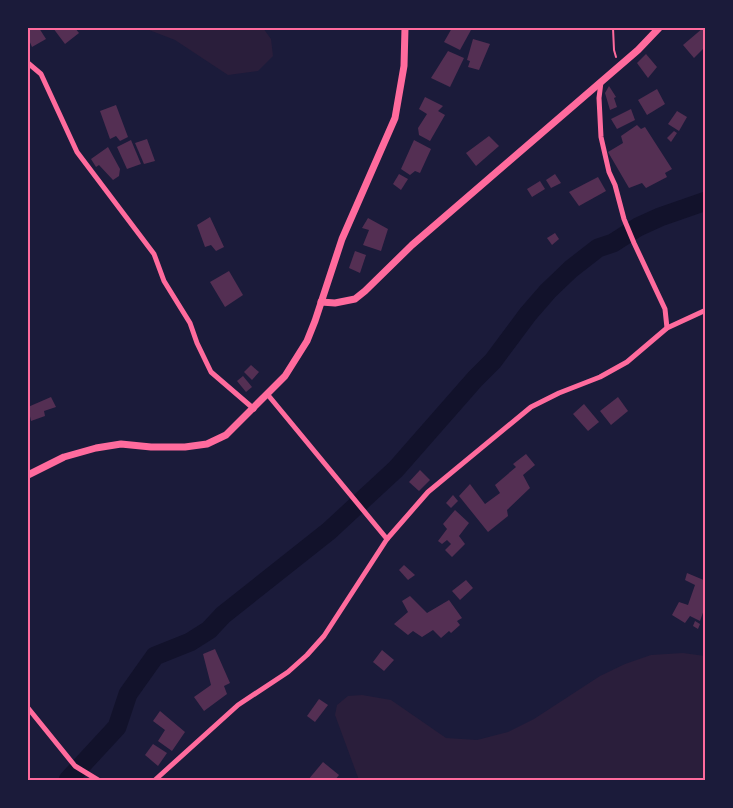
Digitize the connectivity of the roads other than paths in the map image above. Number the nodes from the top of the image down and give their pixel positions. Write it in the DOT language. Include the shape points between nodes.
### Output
graph roads {
  1 [pos="405,28"];
  2 [pos="659,28"];
  3 [pos="28,63"];
  4 [pos="601,82"];
  5 [pos="321,302"];
  6 [pos="706,310"];
  7 [pos="667,328"];
  8 [pos="268,395"];
  9 [pos="254,409"];
  10 [pos="28,475"];
  11 [pos="387,539"];
  12 [pos="28,708"];
  13 [pos="97,780"];
  14 [pos="155,780"];
  1 -- 5 [label="street" via="404,66 395,118 342,239"];
  2 -- 4 [label="street"];
  3 -- 9 [label="street" via="41,74 77,152 154,254 164,281 190,323 212,372"];
  4 -- 5 [label="street" via="412,245 355,299"];
  4 -- 7 [label="street" via="601,137 609,172 624,219 666,309"];
  5 -- 8 [label="street" via="299,355"];
  6 -- 7 [label="street"];
  7 -- 11 [label="street" via="627,362 531,407 428,492"];
  8 -- 9 [label="street"];
  8 -- 11 [label="street"];
  9 -- 10 [label="street" via="226,435 206,444 151,447 121,444 96,448 64,457"];
  11 -- 14 [label="street" via="324,636 307,655 288,672 238,705"];
  12 -- 13 [label="street" via="75,766"];
}
